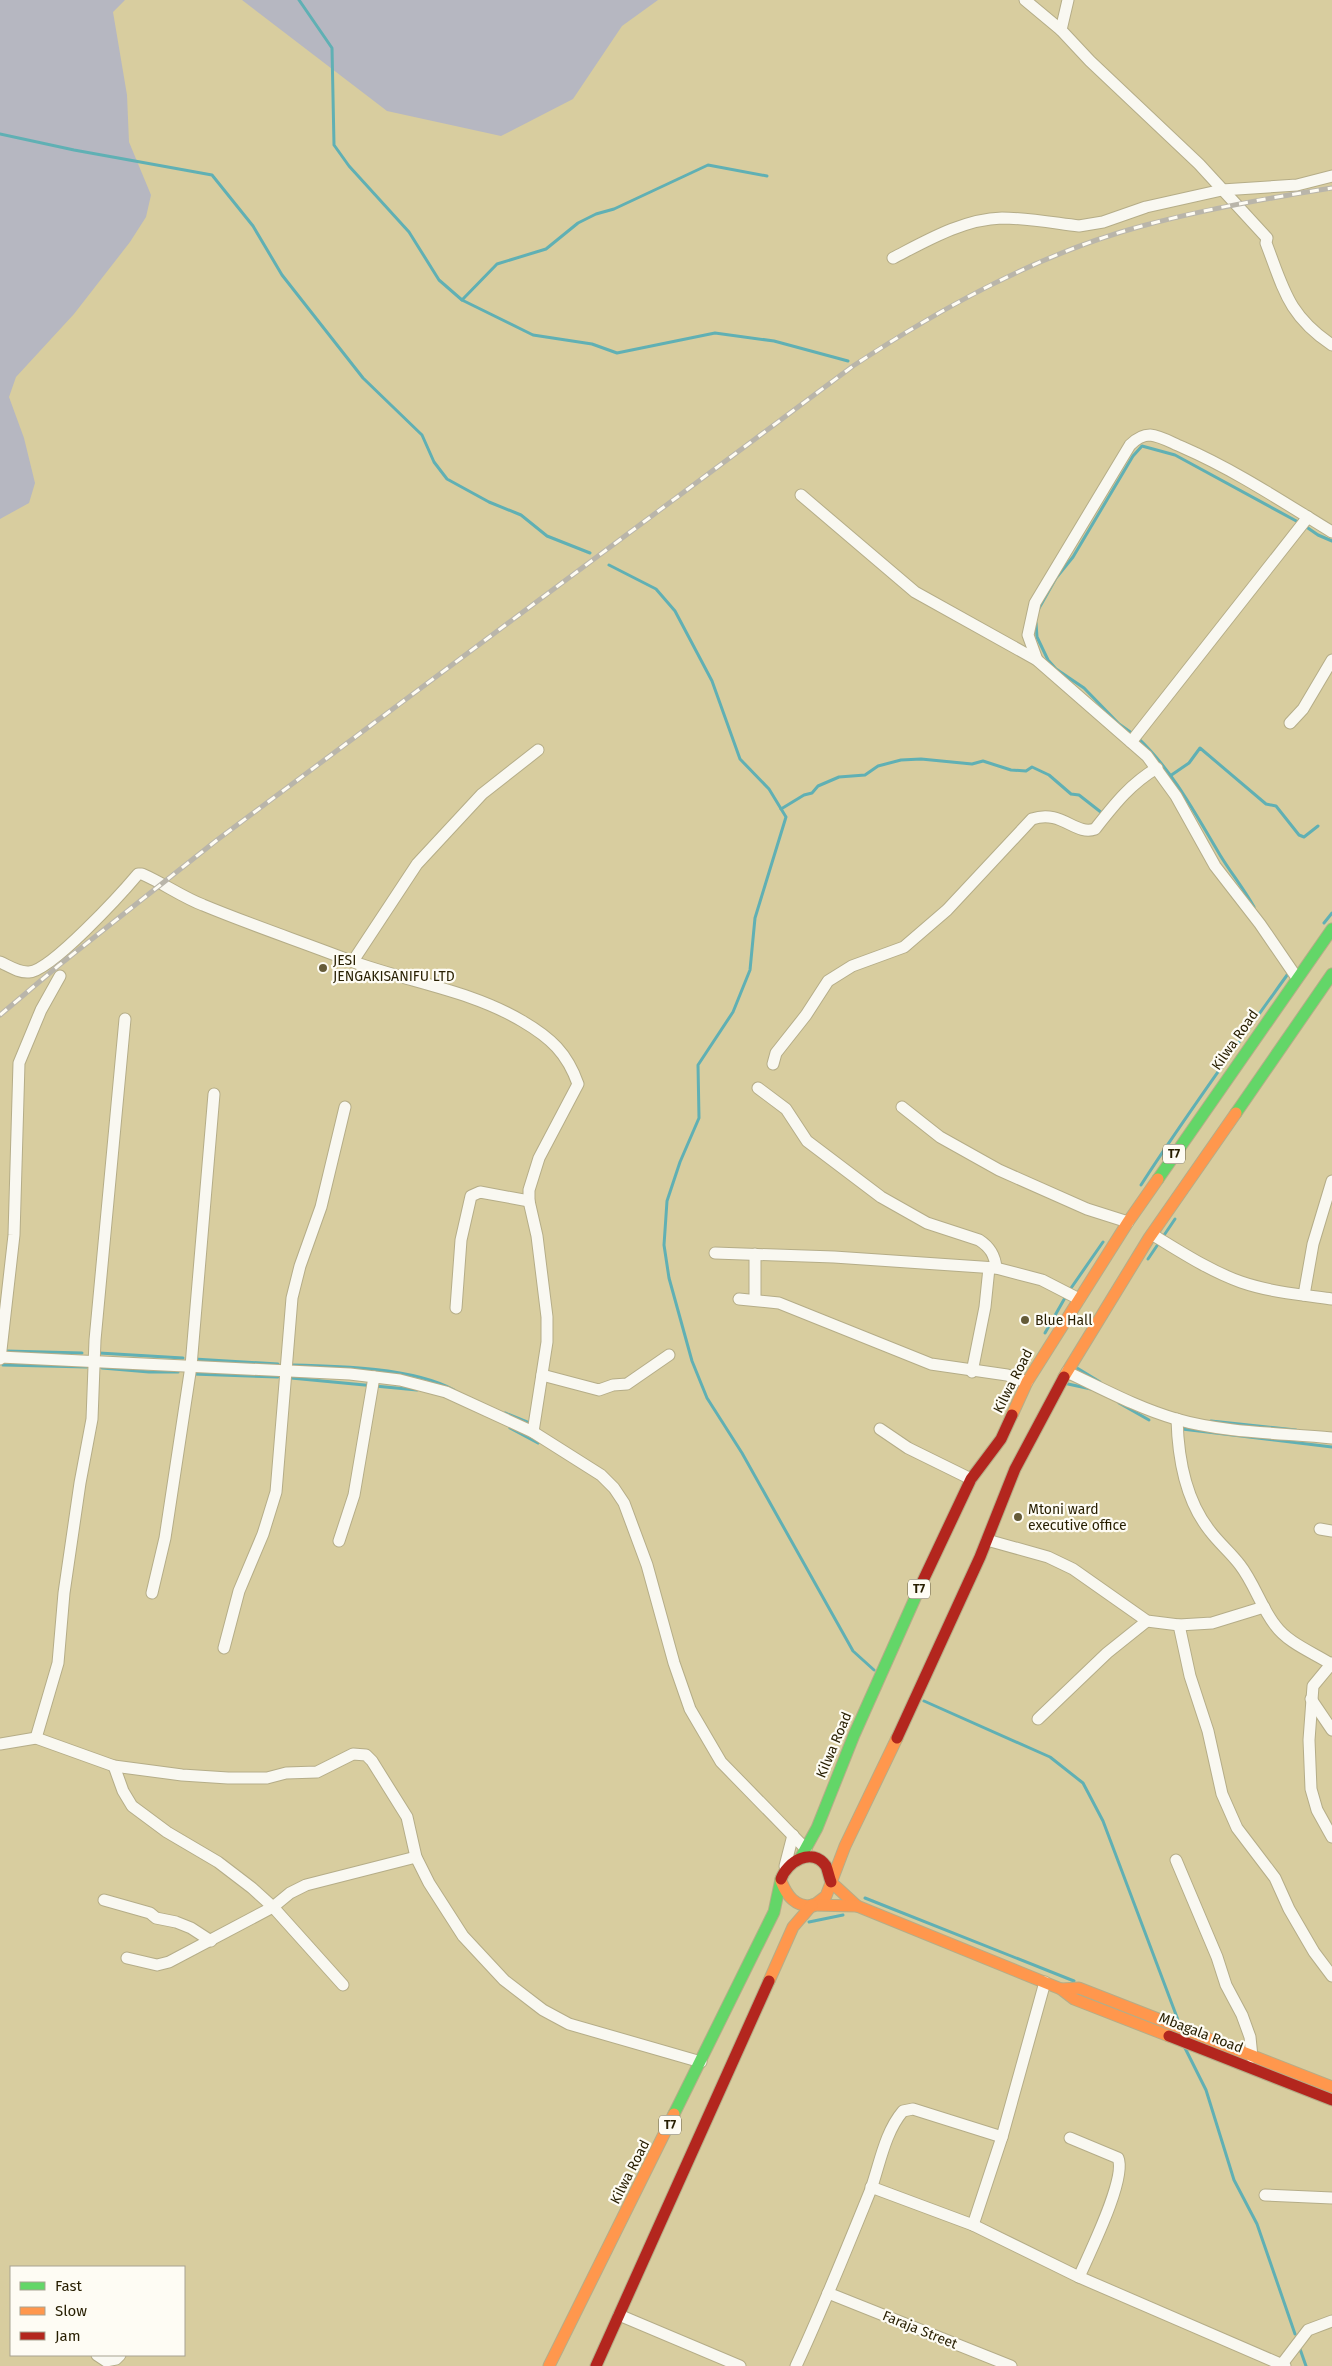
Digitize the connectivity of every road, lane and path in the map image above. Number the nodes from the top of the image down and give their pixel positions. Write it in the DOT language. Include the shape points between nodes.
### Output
graph roads {
  1 [pos="1025,0"];
  2 [pos="1068,0"];
  3 [pos="1061,30"];
  4 [pos="1332,176"];
  5 [pos="1222,190"];
  6 [pos="893,258"];
  7 [pos="1332,345"];
  8 [pos="801,495"];
  9 [pos="1308,517"];
  10 [pos="1332,532"];
  11 [pos="1037,660"];
  12 [pos="1332,660"];
  13 [pos="1290,723"];
  14 [pos="1131,742"];
  15 [pos="538,750"];
  16 [pos="1157,768"];
  17 [pos="1332,928"];
  18 [pos="0,962"];
  19 [pos="352,962"];
  20 [pos="1332,974"];
  21 [pos="60,976"];
  22 [pos="1297,978"];
  23 [pos="125,1020"];
  24 [pos="773,1064"];
  25 [pos="758,1088"];
  26 [pos="214,1094"];
  27 [pos="345,1107"];
  28 [pos="902,1107"];
  29 [pos="1332,1181"];
  30 [pos="529,1202"];
  31 [pos="1128,1222"];
  32 [pos="1153,1235"];
  33 [pos="715,1253"];
  34 [pos="755,1254"];
  35 [pos="993,1268"];
  36 [pos="1304,1295"];
  37 [pos="739,1299"];
  38 [pos="1079,1299"];
  39 [pos="1332,1299"];
  40 [pos="756,1300"];
  41 [pos="456,1308"];
  42 [pos="669,1355"];
  43 [pos="0,1358"];
  44 [pos="94,1360"];
  45 [pos="191,1366"];
  46 [pos="286,1371"];
  47 [pos="972,1372"];
  48 [pos="1067,1372"];
  49 [pos="542,1375"];
  50 [pos="374,1377"];
  51 [pos="1027,1382"];
  52 [pos="1177,1419"];
  53 [pos="880,1429"];
  54 [pos="533,1432"];
  55 [pos="1332,1438"];
  56 [pos="971,1479"];
  57 [pos="1320,1529"];
  58 [pos="1332,1531"];
  59 [pos="987,1540"];
  60 [pos="339,1542"];
  61 [pos="152,1593"];
  62 [pos="1264,1607"];
  63 [pos="1147,1622"];
  64 [pos="1179,1625"];
  65 [pos="224,1648"];
  66 [pos="1332,1663"];
  67 [pos="1311,1699"];
  68 [pos="1038,1719"];
  69 [pos="1332,1730"];
  70 [pos="36,1738"];
  71 [pos="0,1744"];
  72 [pos="114,1766"];
  73 [pos="793,1835"];
  74 [pos="1332,1837"];
  75 [pos="803,1853"];
  76 [pos="416,1857"];
  77 [pos="1176,1860"];
  78 [pos="783,1876"];
  79 [pos="831,1882"];
  80 [pos="104,1900"];
  81 [pos="812,1905"];
  82 [pos="857,1906"];
  83 [pos="273,1907"];
  84 [pos="211,1941"];
  85 [pos="127,1958"];
  86 [pos="1332,1976"];
  87 [pos="1044,1982"];
  88 [pos="343,1985"];
  89 [pos="1061,1989"];
  90 [pos="1252,2057"];
  91 [pos="701,2062"];
  92 [pos="1332,2087"];
  93 [pos="1332,2100"];
  94 [pos="1002,2137"];
  95 [pos="1070,2138"];
  96 [pos="871,2187"];
  97 [pos="1265,2195"];
  98 [pos="1332,2198"];
  99 [pos="973,2225"];
  100 [pos="1079,2276"];
  101 [pos="828,2293"];
  102 [pos="619,2315"];
  103 [pos="1332,2321"];
  104 [pos="98,2356"];
  105 [pos="118,2356"];
  106 [pos="1283,2365"];
  107 [pos="549,2366"];
  108 [pos="596,2366"];
  109 [pos="740,2366"];
  110 [pos="796,2366"];
  111 [pos="1012,2366"];
  1 -- 3 [label="street"];
  2 -- 3 [label="street"];
  3 -- 5 [label="street"];
  4 -- 5 [label="street" via="1297,184"];
  5 -- 6 [label="street" via="1146,207 1089,225 1001,218 977,222 932,238"];
  5 -- 7 [label="street" via="1267,238 1266,243 1285,292 1298,316"];
  8 -- 11 [label="street" via="916,592"];
  9 -- 10 [label="street"];
  9 -- 11 [label="street" via="1205,457 1151,435 1136,439 1034,603 1028,635"];
  9 -- 14 [label="street"];
  11 -- 14 [label="street"];
  12 -- 13 [label="street" via="1303,709"];
  14 -- 16 [label="street"];
  15 -- 19 [label="street" via="482,794 417,864"];
  16 -- 22 [label="street" via="1214,866"];
  16 -- 24 [label="street" via="1123,793 1095,829 1082,830 1053,816 1032,819 947,910 904,947 852,966 828,981 806,1016 776,1053"];
  17 -- 22 [label="main road, Kilwa Road / T7"];
  18 -- 19 [label="street" via="20,971 38,970 61,952 140,874 202,905"];
  19 -- 30 [label="street" via="458,993 521,1020 561,1049 578,1084 539,1158 531,1180"];
  20 -- 32 [label="main road, T7"];
  21 -- 43 [label="street" via="41,1010 19,1063 14,1235"];
  22 -- 31 [label="main road, Kilwa Road / T7"];
  23 -- 44 [label="street"];
  25 -- 35 [label="street" via="786,1109 807,1141 881,1198 927,1223 986,1245 995,1258"];
  26 -- 45 [label="street"];
  27 -- 46 [label="street" via="321,1207 292,1298"];
  28 -- 31 [label="street" via="940,1137 999,1170 1087,1209"];
  29 -- 36 [label="street" via="1313,1244"];
  30 -- 41 [label="street" via="480,1192 471,1196 461,1240"];
  30 -- 49 [label="street" via="546,1300 547,1342"];
  31 -- 38 [label="main road, Kilwa Road / T7"];
  32 -- 36 [label="street" via="1234,1279 1274,1291"];
  32 -- 48 [label="main road, T7" via="1094,1324"];
  33 -- 34 [label="street"];
  34 -- 35 [label="street"];
  34 -- 40 [label="street"];
  35 -- 38 [label="street" via="1042,1280"];
  35 -- 47 [label="street"];
  36 -- 39 [label="street"];
  37 -- 40 [label="street"];
  38 -- 51 [label="main road, Kilwa Road / T7"];
  40 -- 47 [label="street" via="779,1303 875,1340 916,1360"];
  42 -- 49 [label="street" via="627,1384 599,1390"];
  43 -- 44 [label="street"];
  44 -- 45 [label="street"];
  44 -- 70 [label="street" via="92,1419 65,1584 58,1663"];
  45 -- 46 [label="street"];
  45 -- 61 [label="street" via="165,1538"];
  46 -- 50 [label="street"];
  46 -- 65 [label="street" via="276,1492 263,1534 239,1591"];
  47 -- 51 [label="street"];
  48 -- 52 [label="street" via="1136,1405"];
  48 -- 59 [label="main road, T7" via="1018,1462"];
  49 -- 54 [label="street"];
  50 -- 54 [label="street" via="446,1392"];
  50 -- 60 [label="street" via="354,1495"];
  51 -- 56 [label="main road, Kilwa Road / T7" via="1001,1439"];
  52 -- 55 [label="street" via="1242,1430"];
  52 -- 62 [label="street" via="1180,1459 1196,1509 1209,1530 1242,1567"];
  53 -- 56 [label="street" via="908,1448"];
  54 -- 73 [label="street" via="601,1475 624,1503 647,1566 690,1709 721,1762"];
  56 -- 75 [label="main road, Kilwa Road / T7" via="854,1735 817,1828"];
  57 -- 58 [label="street"];
  59 -- 63 [label="street" via="1048,1557 1073,1569"];
  59 -- 79 [label="main road, T7"];
  62 -- 64 [label="street" via="1212,1623"];
  62 -- 66 [label="street" via="1275,1625 1290,1639"];
  63 -- 64 [label="street"];
  63 -- 68 [label="street" via="1107,1653"];
  64 -- 86 [label="street" via="1222,1794 1237,1828 1275,1878 1289,1910"];
  66 -- 67 [label="street" via="1313,1686"];
  67 -- 69 [label="street"];
  67 -- 74 [label="street" via="1311,1789 1317,1810"];
  70 -- 71 [label="street"];
  70 -- 72 [label="street"];
  72 -- 76 [label="street" via="182,1775 267,1778 286,1773 318,1772 352,1754 366,1755 407,1817"];
  72 -- 83 [label="street" via="132,1806 167,1832 218,1862"];
  73 -- 75 [label="street"];
  73 -- 78 [label="street"];
  75 -- 78 [label="main road, T7" via="791,1862"];
  75 -- 79 [label="main road" via="825,1866"];
  76 -- 83 [label="street" via="306,1886 290,1893"];
  76 -- 91 [label="street" via="463,1936 522,1995 569,2024"];
  77 -- 90 [label="street" via="1226,1985 1242,2015 1250,2037"];
  78 -- 81 [label="main road" via="784,1892 791,1901 801,1906"];
  78 -- 91 [label="main road, Kilwa Road / T7" via="774,1912"];
  79 -- 81 [label="main road, T7" via="822,1900"];
  79 -- 82 [label="main road, Mbagala Road"];
  80 -- 84 [label="street" via="176,1922"];
  81 -- 82 [label="main road, Mbagala Road"];
  81 -- 102 [label="main road, T7" via="793,1927"];
  82 -- 87 [label="main road, Mbagala Road"];
  83 -- 84 [label="street"];
  83 -- 88 [label="street"];
  84 -- 85 [label="street" via="157,1965"];
  87 -- 89 [label="main road, Mbagala Road"];
  87 -- 94 [label="street"];
  89 -- 90 [label="main road, Mbagala Road" via="1078,1988"];
  89 -- 93 [label="main road, Mbagala Road" via="1074,1999"];
  90 -- 92 [label="main road, Mbagala Road"];
  91 -- 107 [label="main road, Kilwa Road / T7"];
  94 -- 96 [label="street" via="913,2109 903,2111 895,2121"];
  94 -- 99 [label="street"];
  95 -- 100 [label="street" via="1118,2158 1120,2164 1115,2190"];
  96 -- 99 [label="street"];
  96 -- 101 [label="street"];
  97 -- 98 [label="street"];
  99 -- 100 [label="street"];
  100 -- 106 [label="street"];
  101 -- 110 [label="street"];
  101 -- 111 [label="street, Faraja Street"];
  102 -- 108 [label="main road, T7"];
  102 -- 109 [label="street"];
  103 -- 106 [label="street" via="1308,2330"];
  104 -- 105 [label="street" via="111,2361"];
}
